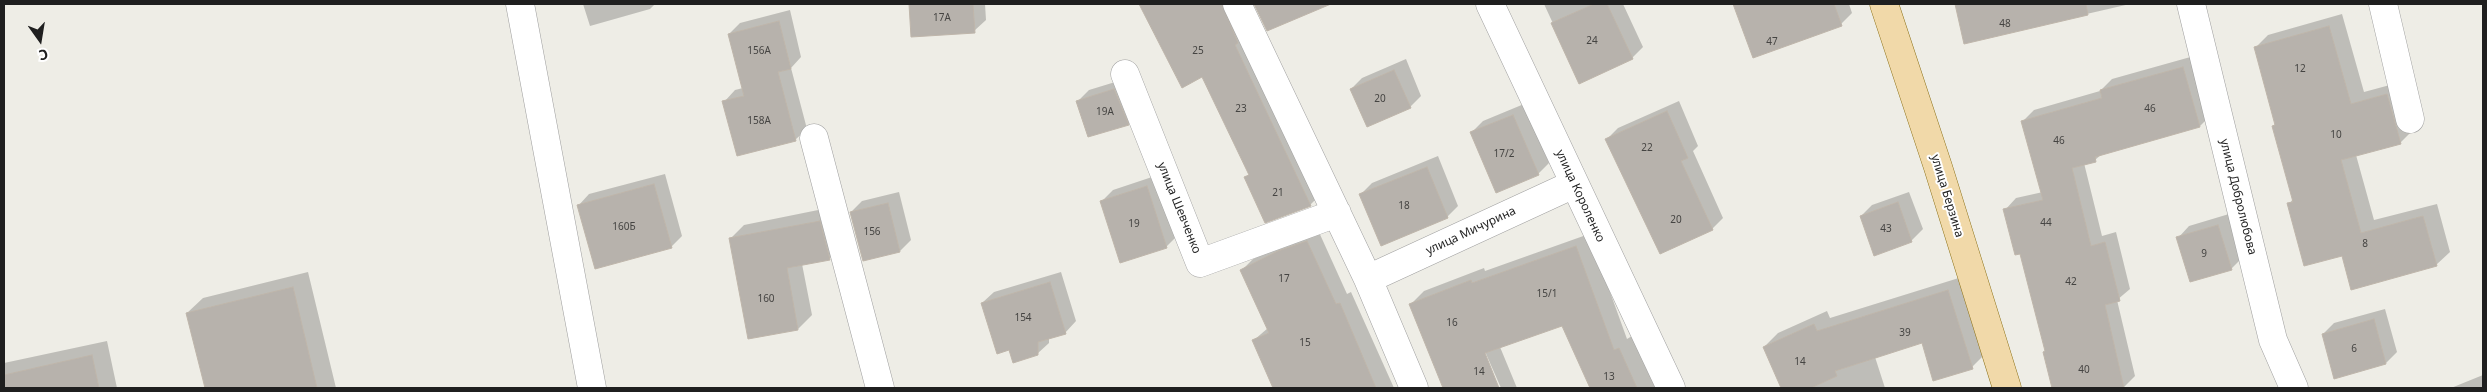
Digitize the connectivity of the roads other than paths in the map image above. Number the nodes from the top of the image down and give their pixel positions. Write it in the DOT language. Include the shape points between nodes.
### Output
graph roads {
  1 [pos="520,4"];
  2 [pos="1237,4"];
  3 [pos="1490,4"];
  4 [pos="1884,4"];
  5 [pos="2191,4"];
  6 [pos="2383,4"];
  7 [pos="1125,74"];
  8 [pos="2410,119"];
  9 [pos="814,138"];
  10 [pos="1574,184"];
  11 [pos="1337,213"];
  12 [pos="1368,279"];
  13 [pos="592,388"];
  14 [pos="880,388"];
  15 [pos="1414,388"];
  16 [pos="1671,388"];
  17 [pos="2007,388"];
  18 [pos="2294,388"];
  1 -- 13 [label="street"];
  2 -- 11 [label="street"];
  3 -- 10 [label="street, улица Короленко"];
  4 -- 17 [label="main road, улица Берзина"];
  5 -- 18 [label="street, улица Добролюбова" via="2273,340"];
  6 -- 8 [label="street"];
  7 -- 11 [label="street, улица Шевченко" via="1200,262"];
  9 -- 14 [label="street"];
  10 -- 12 [label="street, улица Мичурина"];
  10 -- 16 [label="street, улица Короленко"];
  11 -- 12 [label="street"];
  12 -- 15 [label="street"];
}
